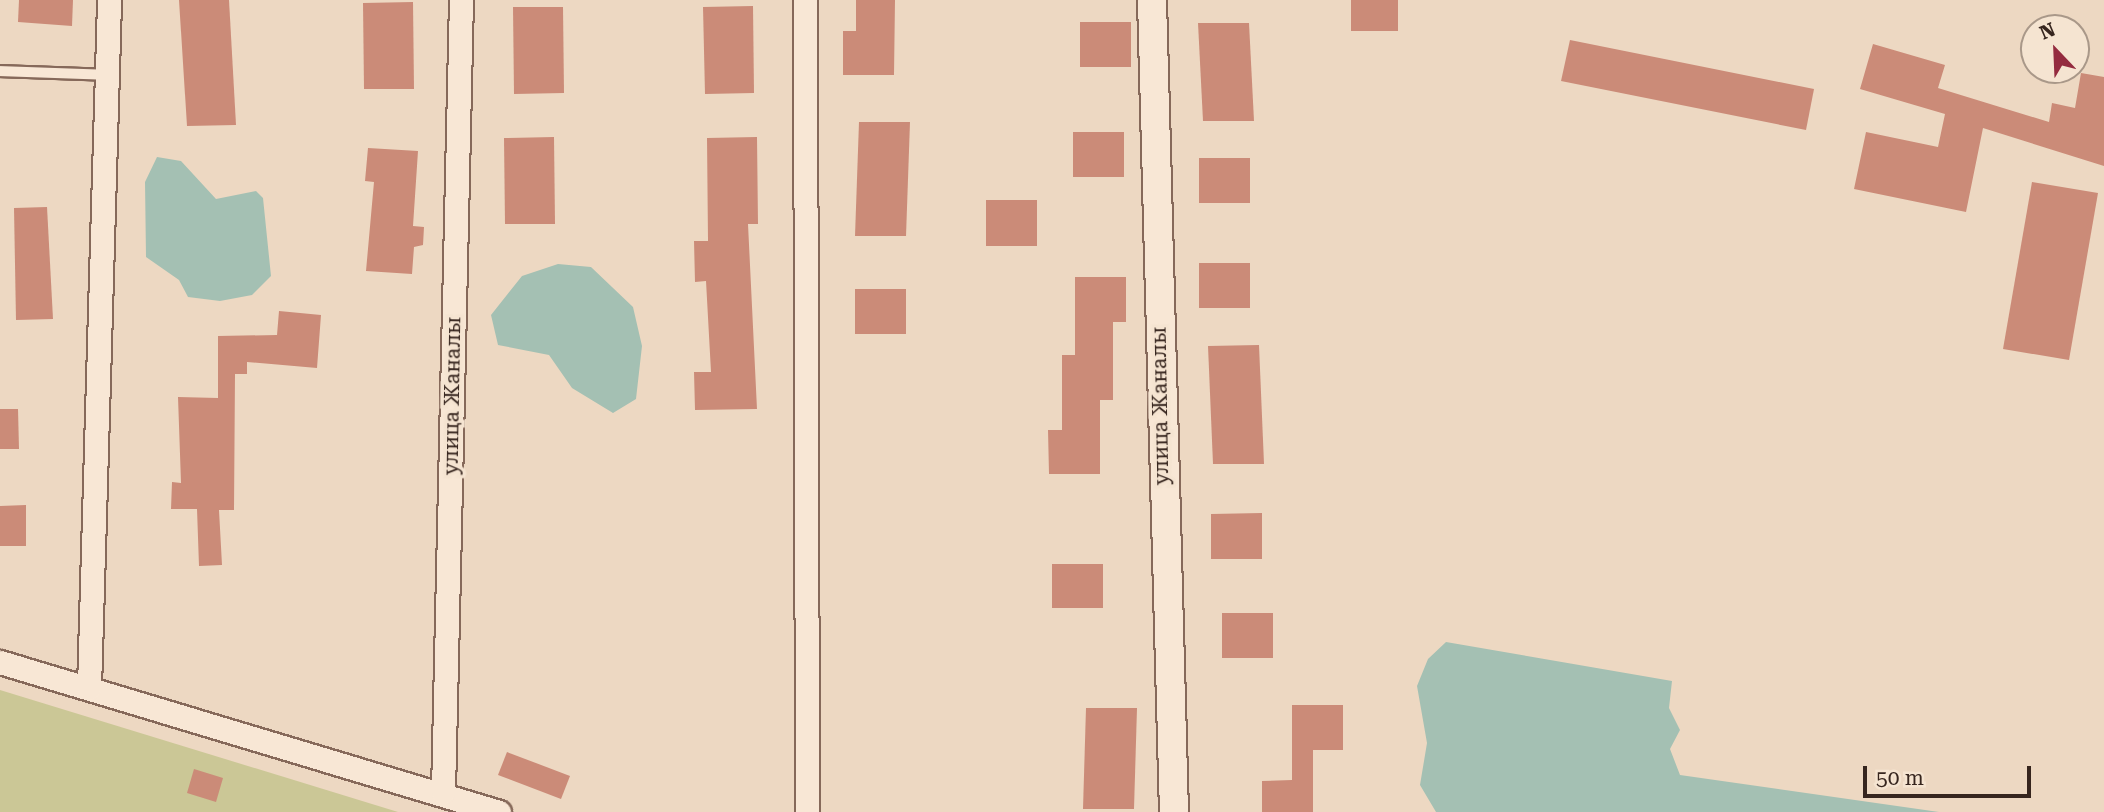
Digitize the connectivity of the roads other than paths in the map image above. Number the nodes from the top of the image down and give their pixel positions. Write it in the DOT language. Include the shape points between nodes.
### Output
graph roads {
  1 [pos="109,0"];
  2 [pos="460,0"];
  3 [pos="805,0"];
  4 [pos="1152,0"];
  5 [pos="0,71"];
  6 [pos="107,75"];
  7 [pos="0,663"];
  8 [pos="89,688"];
  9 [pos="443,792"];
  10 [pos="499,812"];
  11 [pos="807,812"];
  12 [pos="1174,812"];
  1 -- 6 [label="street"];
  2 -- 9 [label="street, улица Жаналы"];
  3 -- 11 [label="street"];
  4 -- 12 [label="street, улица Жаналы"];
  5 -- 6 [label="lane"];
  6 -- 8 [label="street"];
  7 -- 8 [label="street"];
  8 -- 9 [label="street"];
  9 -- 10 [label="street"];
}
